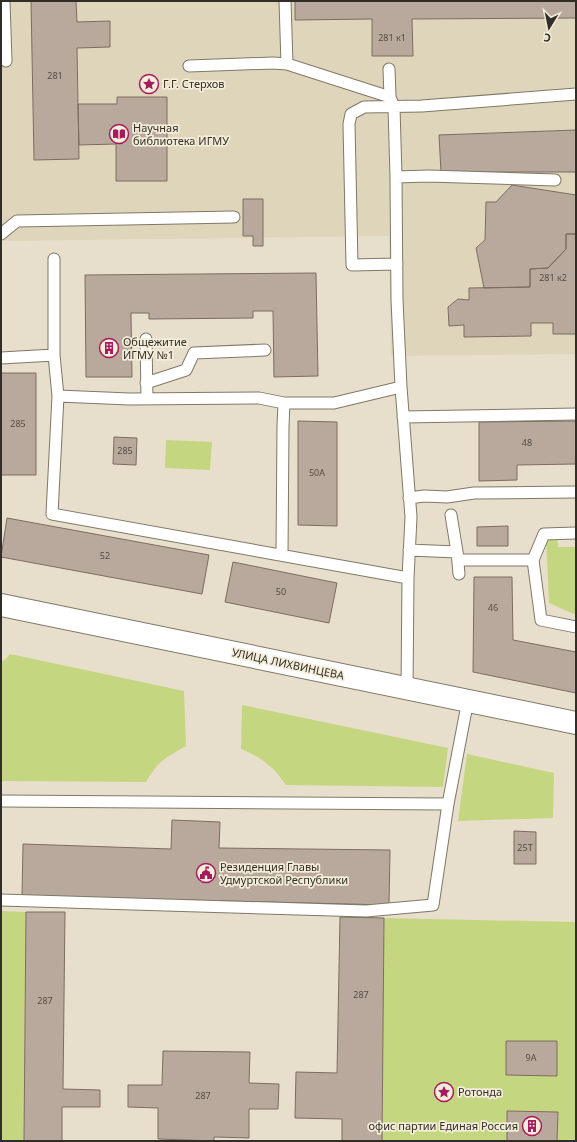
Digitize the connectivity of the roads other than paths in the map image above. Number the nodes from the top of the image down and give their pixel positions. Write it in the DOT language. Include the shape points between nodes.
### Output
graph roads {
  1 [pos="4,1"];
  2 [pos="285,1"];
  3 [pos="6,61"];
  4 [pos="287,64"];
  5 [pos="189,66"];
  6 [pos="389,69"];
  7 [pos="576,94"];
  8 [pos="392,102"];
  9 [pos="396,177"];
  10 [pos="555,180"];
  11 [pos="234,217"];
  12 [pos="1,234"];
  13 [pos="54,259"];
  14 [pos="397,264"];
  15 [pos="146,339"];
  16 [pos="265,350"];
  17 [pos="54,355"];
  18 [pos="1,358"];
  19 [pos="146,383"];
  20 [pos="401,387"];
  21 [pos="58,396"];
  22 [pos="146,399"];
  23 [pos="284,403"];
  24 [pos="576,414"];
  25 [pos="403,418"];
  26 [pos="576,492"];
  27 [pos="409,498"];
  28 [pos="451,515"];
  29 [pos="576,533"];
  30 [pos="409,550"];
  31 [pos="457,552"];
  32 [pos="282,555"];
  33 [pos="533,560"];
  34 [pos="459,574"];
  35 [pos="408,578"];
  36 [pos="1,605"];
  37 [pos="576,627"];
  38 [pos="407,689"];
  39 [pos="468,700"];
  40 [pos="576,723"];
  41 [pos="1,801"];
  42 [pos="448,804"];
  43 [pos="1,900"];
  1 -- 3 [label="lane"];
  2 -- 4 [label="lane"];
  4 -- 5 [label="lane"];
  4 -- 8 [label="lane"];
  6 -- 8 [label="lane"];
  7 -- 8 [label="lane" via="422,106"];
  8 -- 9 [label="lane"];
  8 -- 14 [label="lane" via="364,107 351,114 349,124 352,265"];
  9 -- 10 [label="lane"];
  9 -- 14 [label="lane"];
  11 -- 12 [label="lane" via="17,220"];
  13 -- 17 [label="lane"];
  14 -- 20 [label="lane"];
  15 -- 19 [label="lane"];
  16 -- 19 [label="lane" via="194,353 186,370"];
  17 -- 18 [label="lane"];
  17 -- 21 [label="lane"];
  19 -- 22 [label="lane"];
  20 -- 23 [label="lane" via="334,403"];
  20 -- 25 [label="lane"];
  21 -- 22 [label="lane"];
  21 -- 32 [label="lane" via="52,514"];
  22 -- 23 [label="lane" via="260,398"];
  23 -- 32 [label="lane"];
  24 -- 25 [label="lane"];
  25 -- 27 [label="lane"];
  26 -- 27 [label="lane" via="474,493"];
  27 -- 30 [label="lane"];
  28 -- 31 [label="lane"];
  29 -- 33 [label="lane" via="544,534"];
  30 -- 31 [label="lane"];
  30 -- 35 [label="lane"];
  31 -- 33 [label="lane" via="458,560"];
  31 -- 34 [label="lane"];
  32 -- 35 [label="lane"];
  33 -- 37 [label="lane" via="541,620"];
  35 -- 38 [label="lane"];
  36 -- 38 [label="street, УЛИЦА ЛИХВИНЦЕВА"];
  38 -- 39 [label="street, УЛИЦА ЛИХВИНЦЕВА"];
  39 -- 40 [label="street, УЛИЦА ЛИХВИНЦЕВА"];
  39 -- 42 [label="lane"];
  41 -- 42 [label="lane"];
  42 -- 43 [label="lane" via="433,905 366,911"];
}
